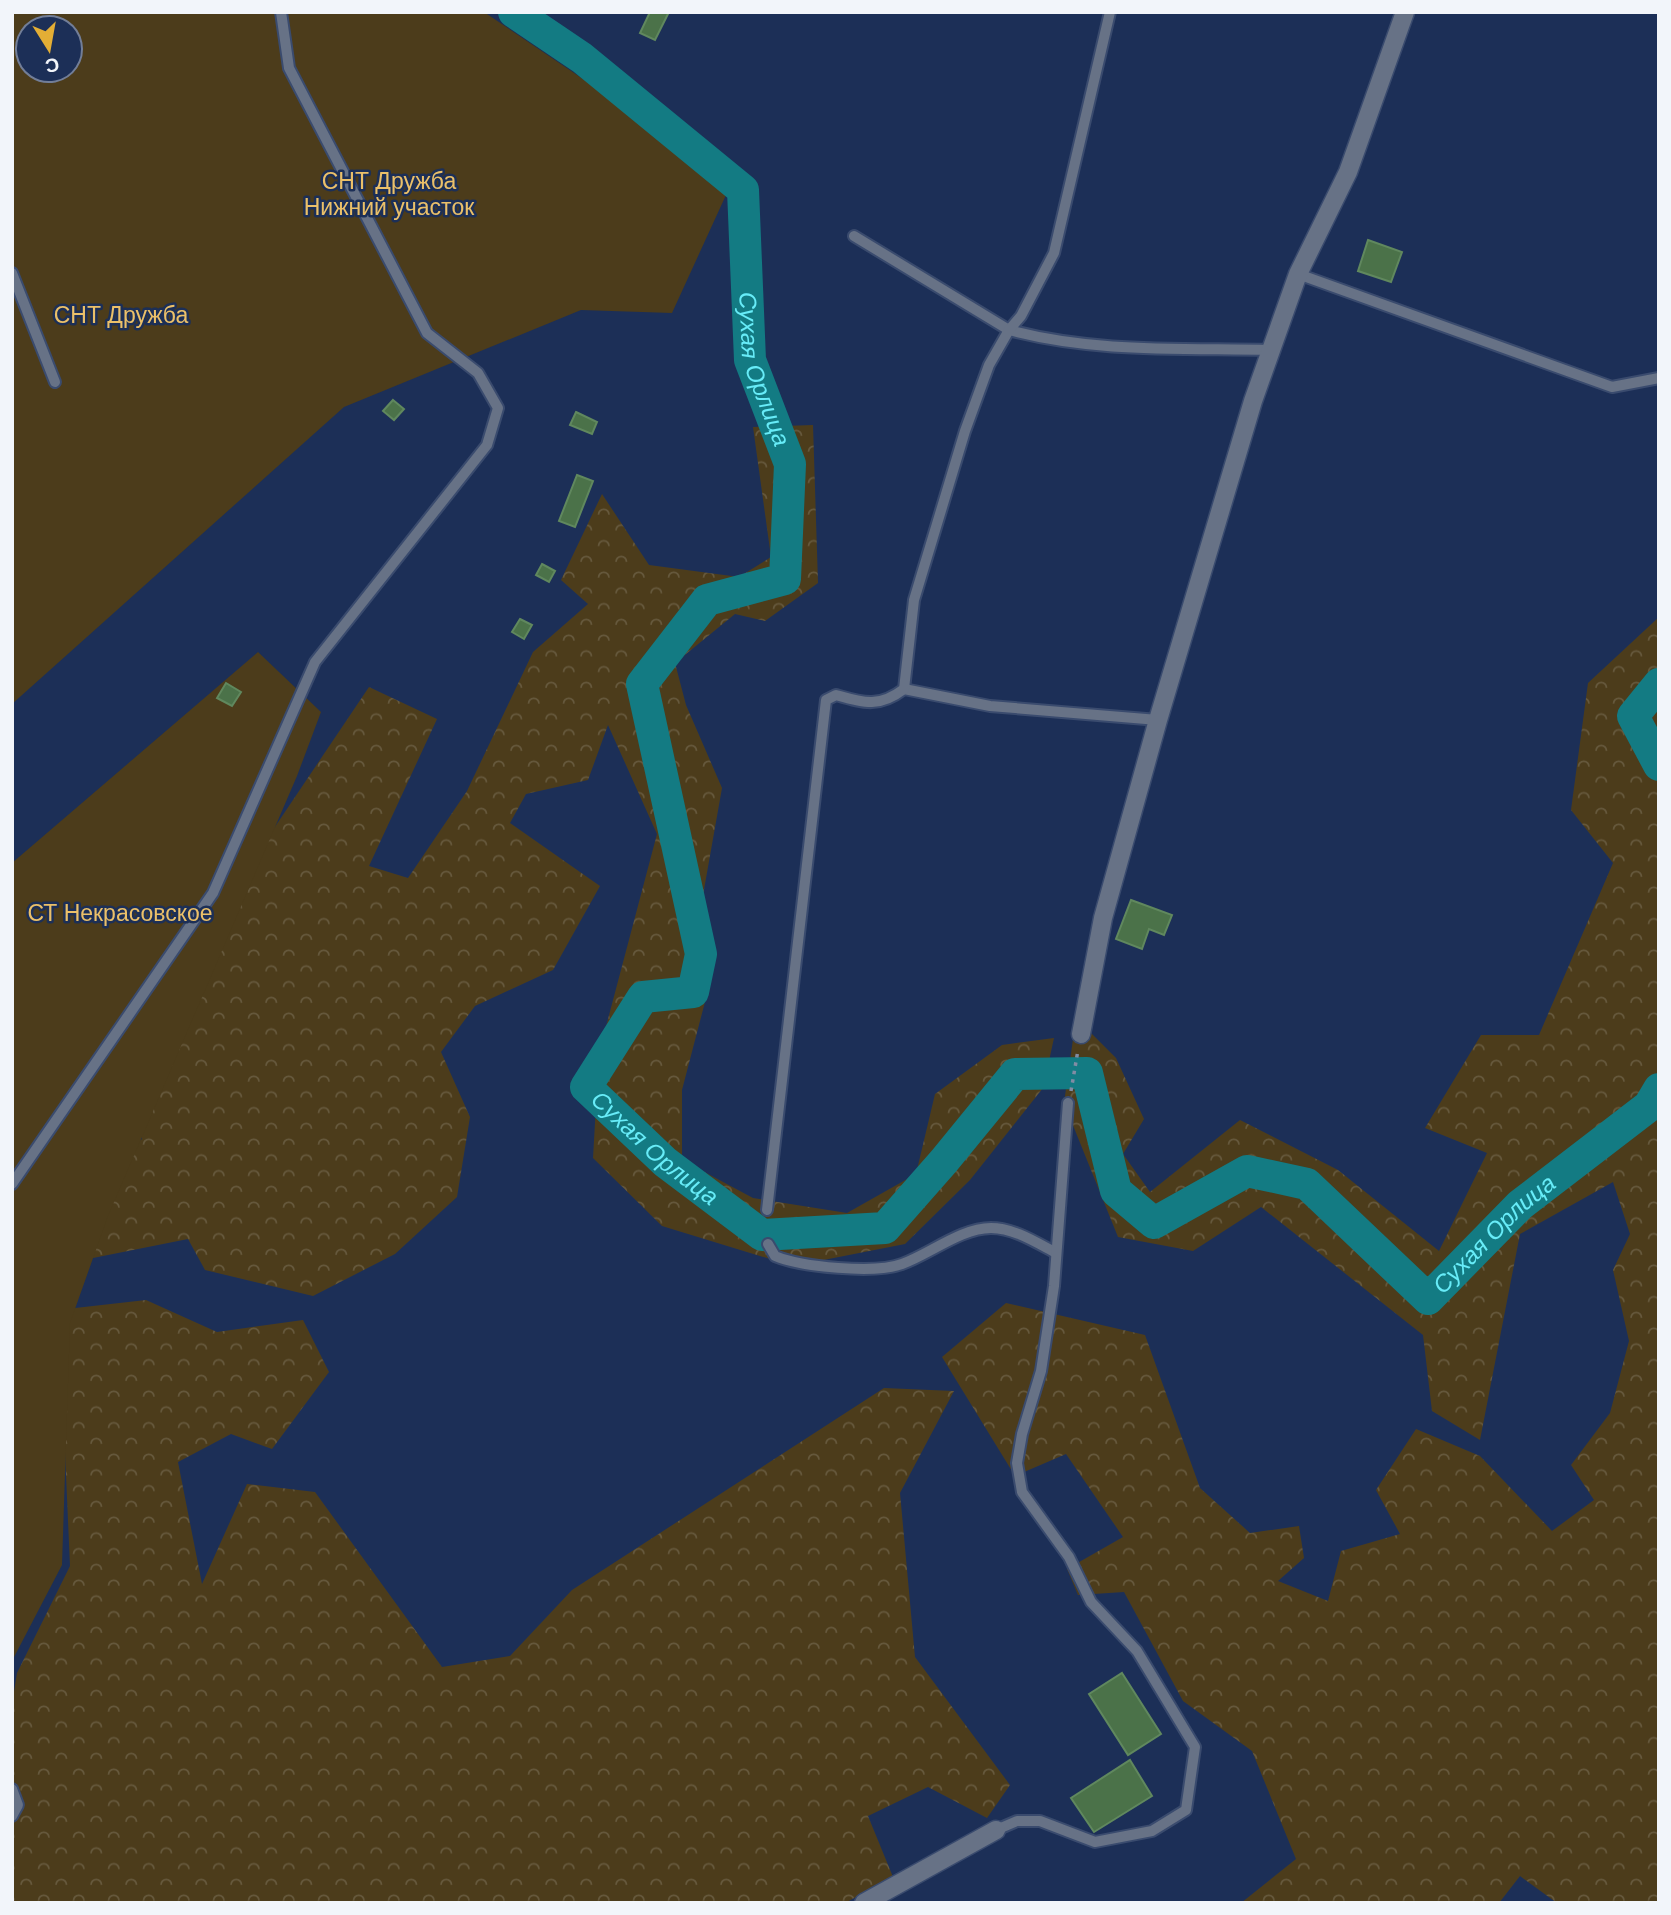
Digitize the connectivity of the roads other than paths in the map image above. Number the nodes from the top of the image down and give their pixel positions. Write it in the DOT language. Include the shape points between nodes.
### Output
graph roads {
  1 [pos="281,12"];
  2 [pos="1110,12"];
  3 [pos="1405,12"];
  4 [pos="854,236"];
  5 [pos="12,273"];
  6 [pos="1298,274"];
  7 [pos="1009,330"];
  8 [pos="1270,350"];
  9 [pos="1659,378"];
  10 [pos="55,383"];
  11 [pos="904,690"];
  12 [pos="1158,720"];
  13 [pos="1081,1034"];
  14 [pos="1068,1104"];
  15 [pos="12,1184"];
  16 [pos="767,1210"];
  17 [pos="768,1244"];
  18 [pos="1056,1252"];
  19 [pos="12,1789"];
  20 [pos="12,1816"];
  21 [pos="996,1830"];
  22 [pos="864,1903"];
  1 -- 15 [label="lane" via="289,68 427,334 478,373 498,408 487,445 315,662 214,893"];
  2 -- 7 [label="lane" via="1054,253"];
  3 -- 6 [label="street" via="1348,172"];
  4 -- 7 [label="lane"];
  5 -- 10 [label="lane"];
  6 -- 8 [label="street"];
  6 -- 9 [label="lane" via="1612,387"];
  7 -- 8 [label="lane" via="1084,346"];
  7 -- 11 [label="lane" via="989,365 965,430 914,600"];
  8 -- 12 [label="street"];
  11 -- 12 [label="lane" via="990,706"];
  11 -- 16 [label="lane" via="887,702 861,702 836,695 826,701"];
  12 -- 13 [label="street" via="1103,918"];
  14 -- 18 [label="lane"];
  17 -- 18 [label="lane" via="775,1256 790,1262 879,1269 991,1228 1014,1232"];
  18 -- 21 [label="lane" via="1041,1371 1017,1462 1022,1492 1069,1557 1091,1602 1137,1651 1195,1747 1194,1760 1186,1810 1152,1830 1095,1842 1040,1821 1017,1821"];
  19 -- 20 [label="lane" via="18,1805"];
  21 -- 22 [label="street"];
}
